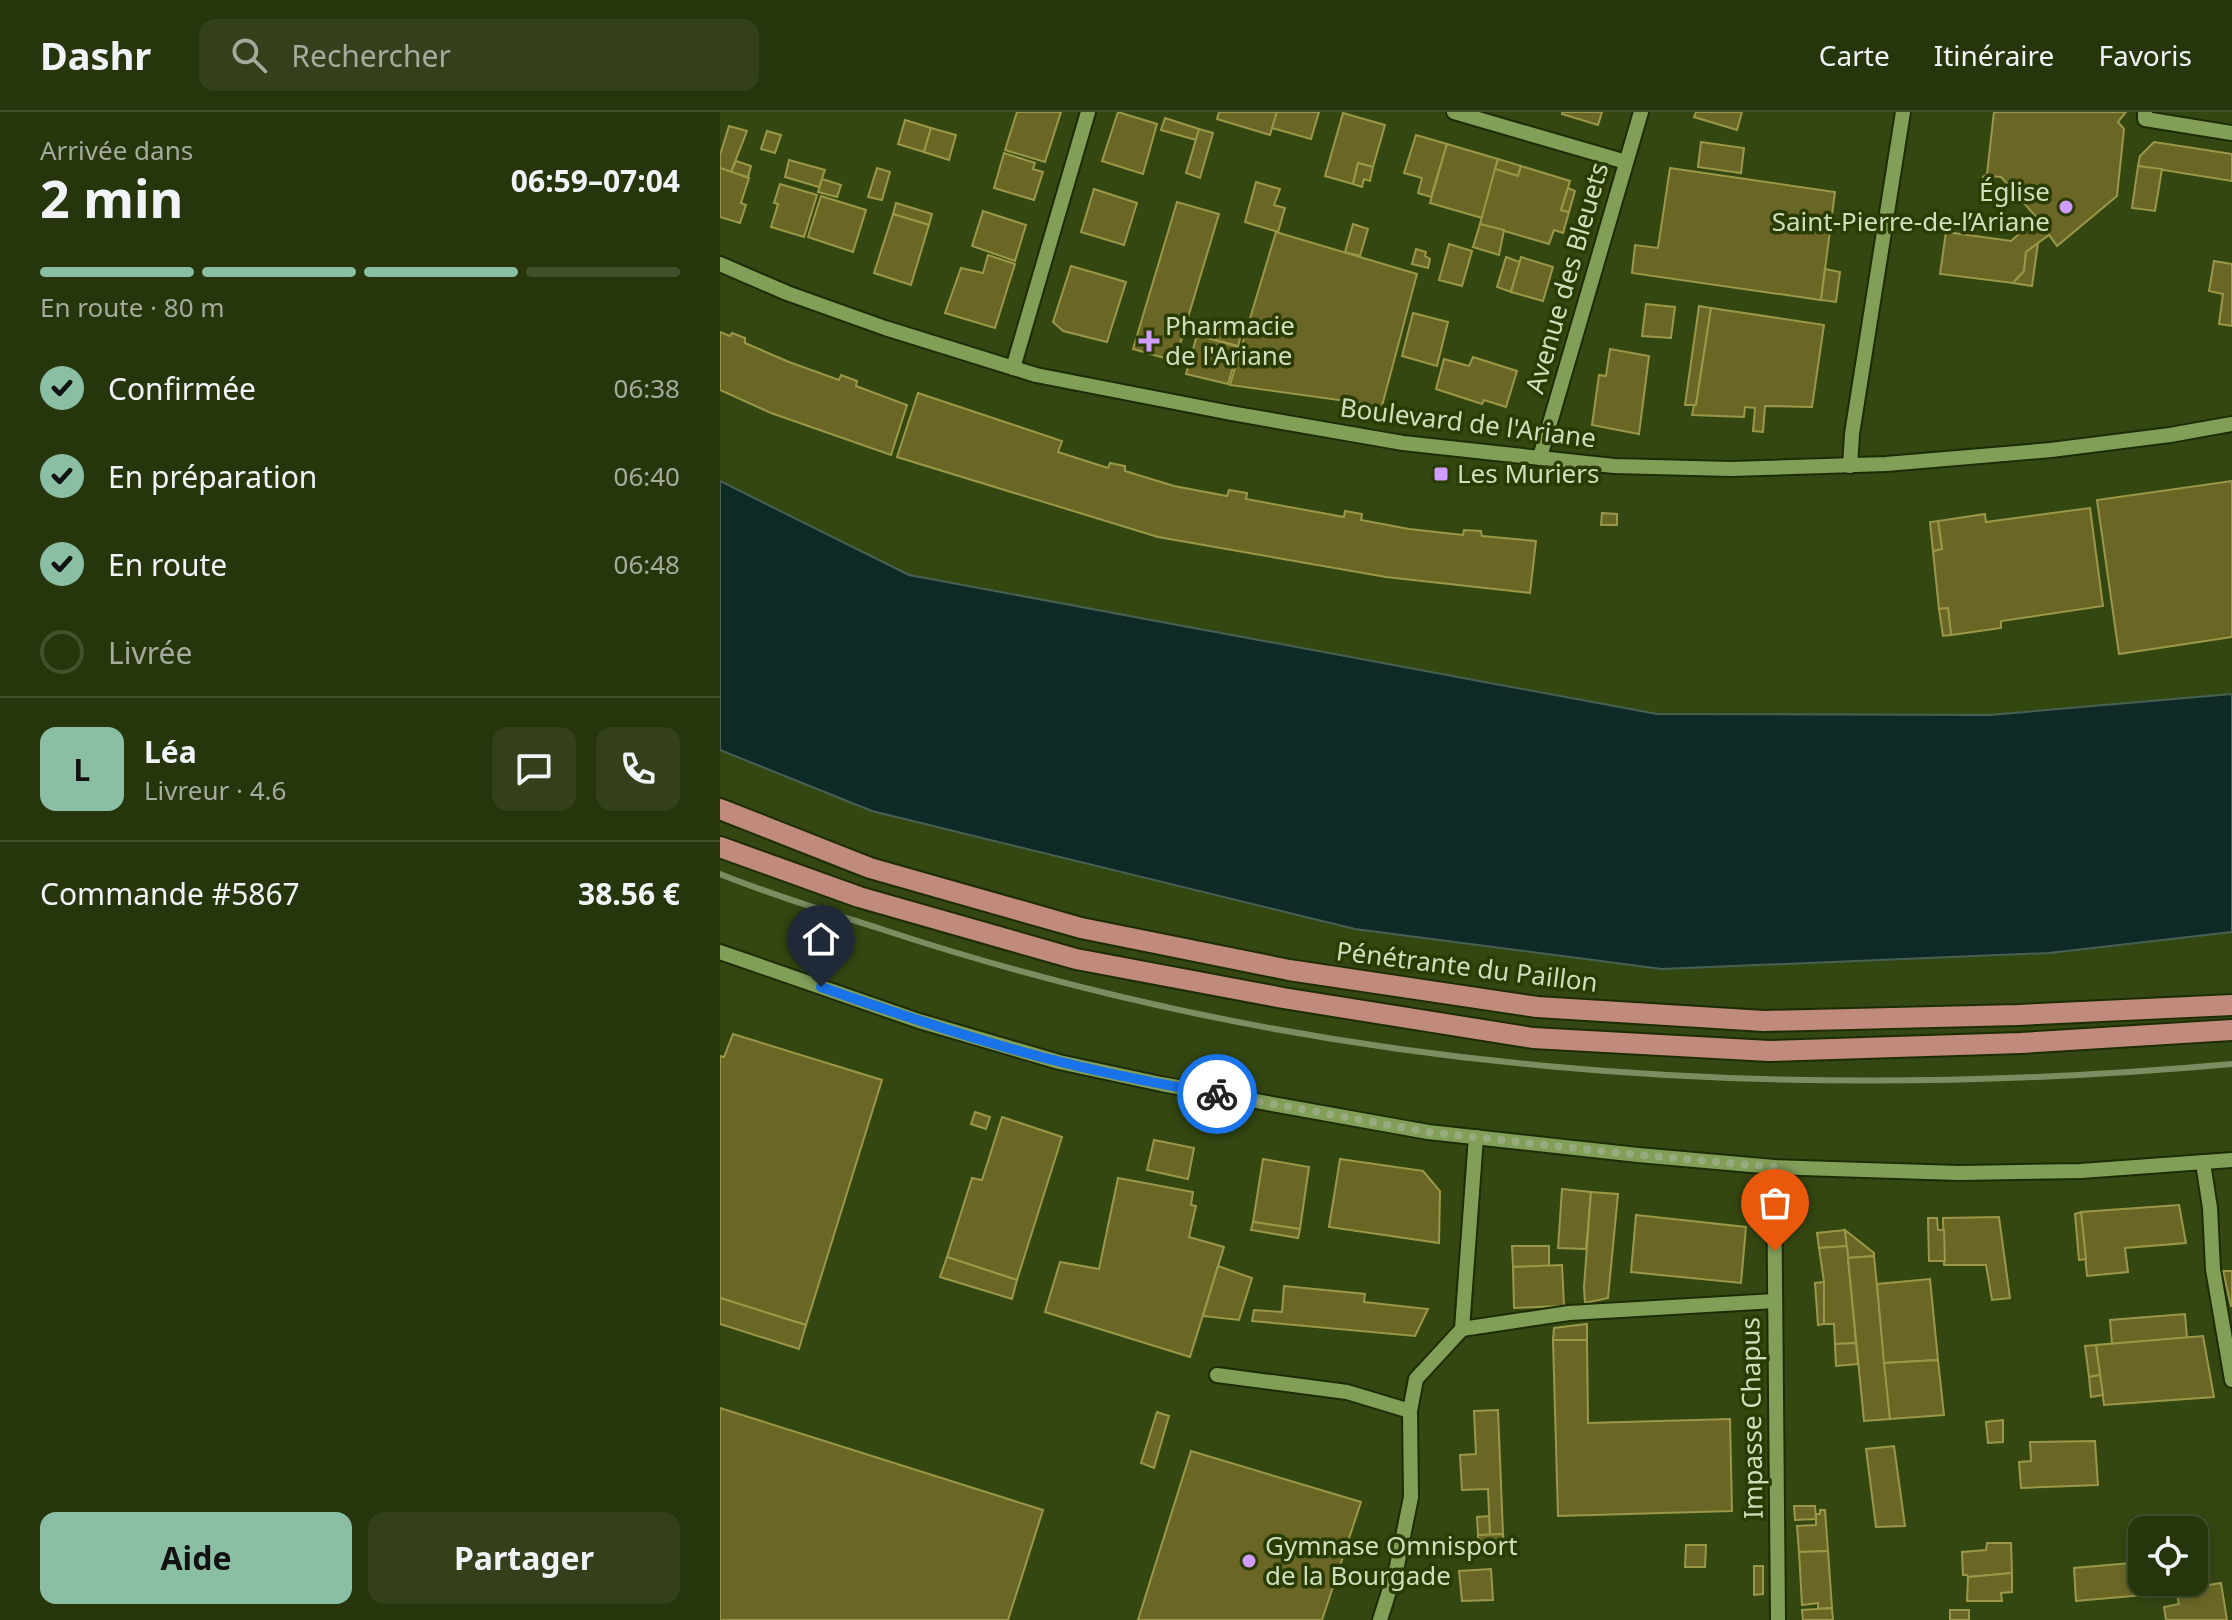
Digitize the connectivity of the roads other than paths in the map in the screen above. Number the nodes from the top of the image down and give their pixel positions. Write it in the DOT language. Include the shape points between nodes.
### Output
graph roads {
  1 [pos="1088,112"];
  2 [pos="1454,112"];
  3 [pos="1641,112"];
  4 [pos="1903,112"];
  5 [pos="2145,112"];
  6 [pos="2232,133"];
  7 [pos="1626,162"];
  8 [pos="720,264"];
  9 [pos="1013,368"];
  10 [pos="2232,424"];
  11 [pos="1540,457"];
  12 [pos="1850,466"];
  13 [pos="720,809"];
  14 [pos="720,847"];
  15 [pos="720,952"];
  16 [pos="2232,1005"];
  17 [pos="2232,1030"];
  18 [pos="1476,1137"];
  19 [pos="2232,1160"];
  20 [pos="2203,1163"];
  21 [pos="1774,1167"];
  22 [pos="1775,1301"];
  23 [pos="1462,1329"];
  24 [pos="1217,1375"];
  25 [pos="2232,1380"];
  26 [pos="1410,1411"];
  27 [pos="1380,1620"];
  28 [pos="1778,1620"];
  1 -- 9 [label="street"];
  2 -- 7 [label="street"];
  3 -- 7 [label="street, Avenue des Bleuets"];
  4 -- 12 [label="street"];
  5 -- 6 [label="street" via="2145,119"];
  7 -- 11 [label="street, Avenue des Bleuets"];
  8 -- 9 [label="street, Boulevard de l'Ariane" via="815,303"];
  9 -- 11 [label="street, Boulevard de l'Ariane" via="1403,443"];
  10 -- 12 [label="street, Boulevard de l'Ariane" via="2051,450"];
  11 -- 12 [label="street, Boulevard de l'Ariane" via="1614,466"];
  13 -- 16 [label="main road, Pénétrante du Paillon" via="870,868 1081,928 1289,970 1537,1007 1764,1021"];
  14 -- 17 [label="main road" via="859,897 1076,959 1533,1038 1769,1051"];
  15 -- 18 [label="street" via="919,1021 1059,1062 1175,1087"];
  18 -- 21 [label="street"];
  18 -- 23 [label="street"];
  19 -- 20 [label="street"];
  20 -- 21 [label="street" via="1959,1173"];
  20 -- 25 [label="street" via="2213,1269"];
  21 -- 22 [label="street, Impasse Chapus"];
  22 -- 23 [label="street" via="1569,1313"];
  22 -- 28 [label="street, Impasse Chapus"];
  23 -- 26 [label="street" via="1416,1379"];
  24 -- 26 [label="street" via="1347,1392"];
  26 -- 27 [label="street" via="1411,1497"];
}
